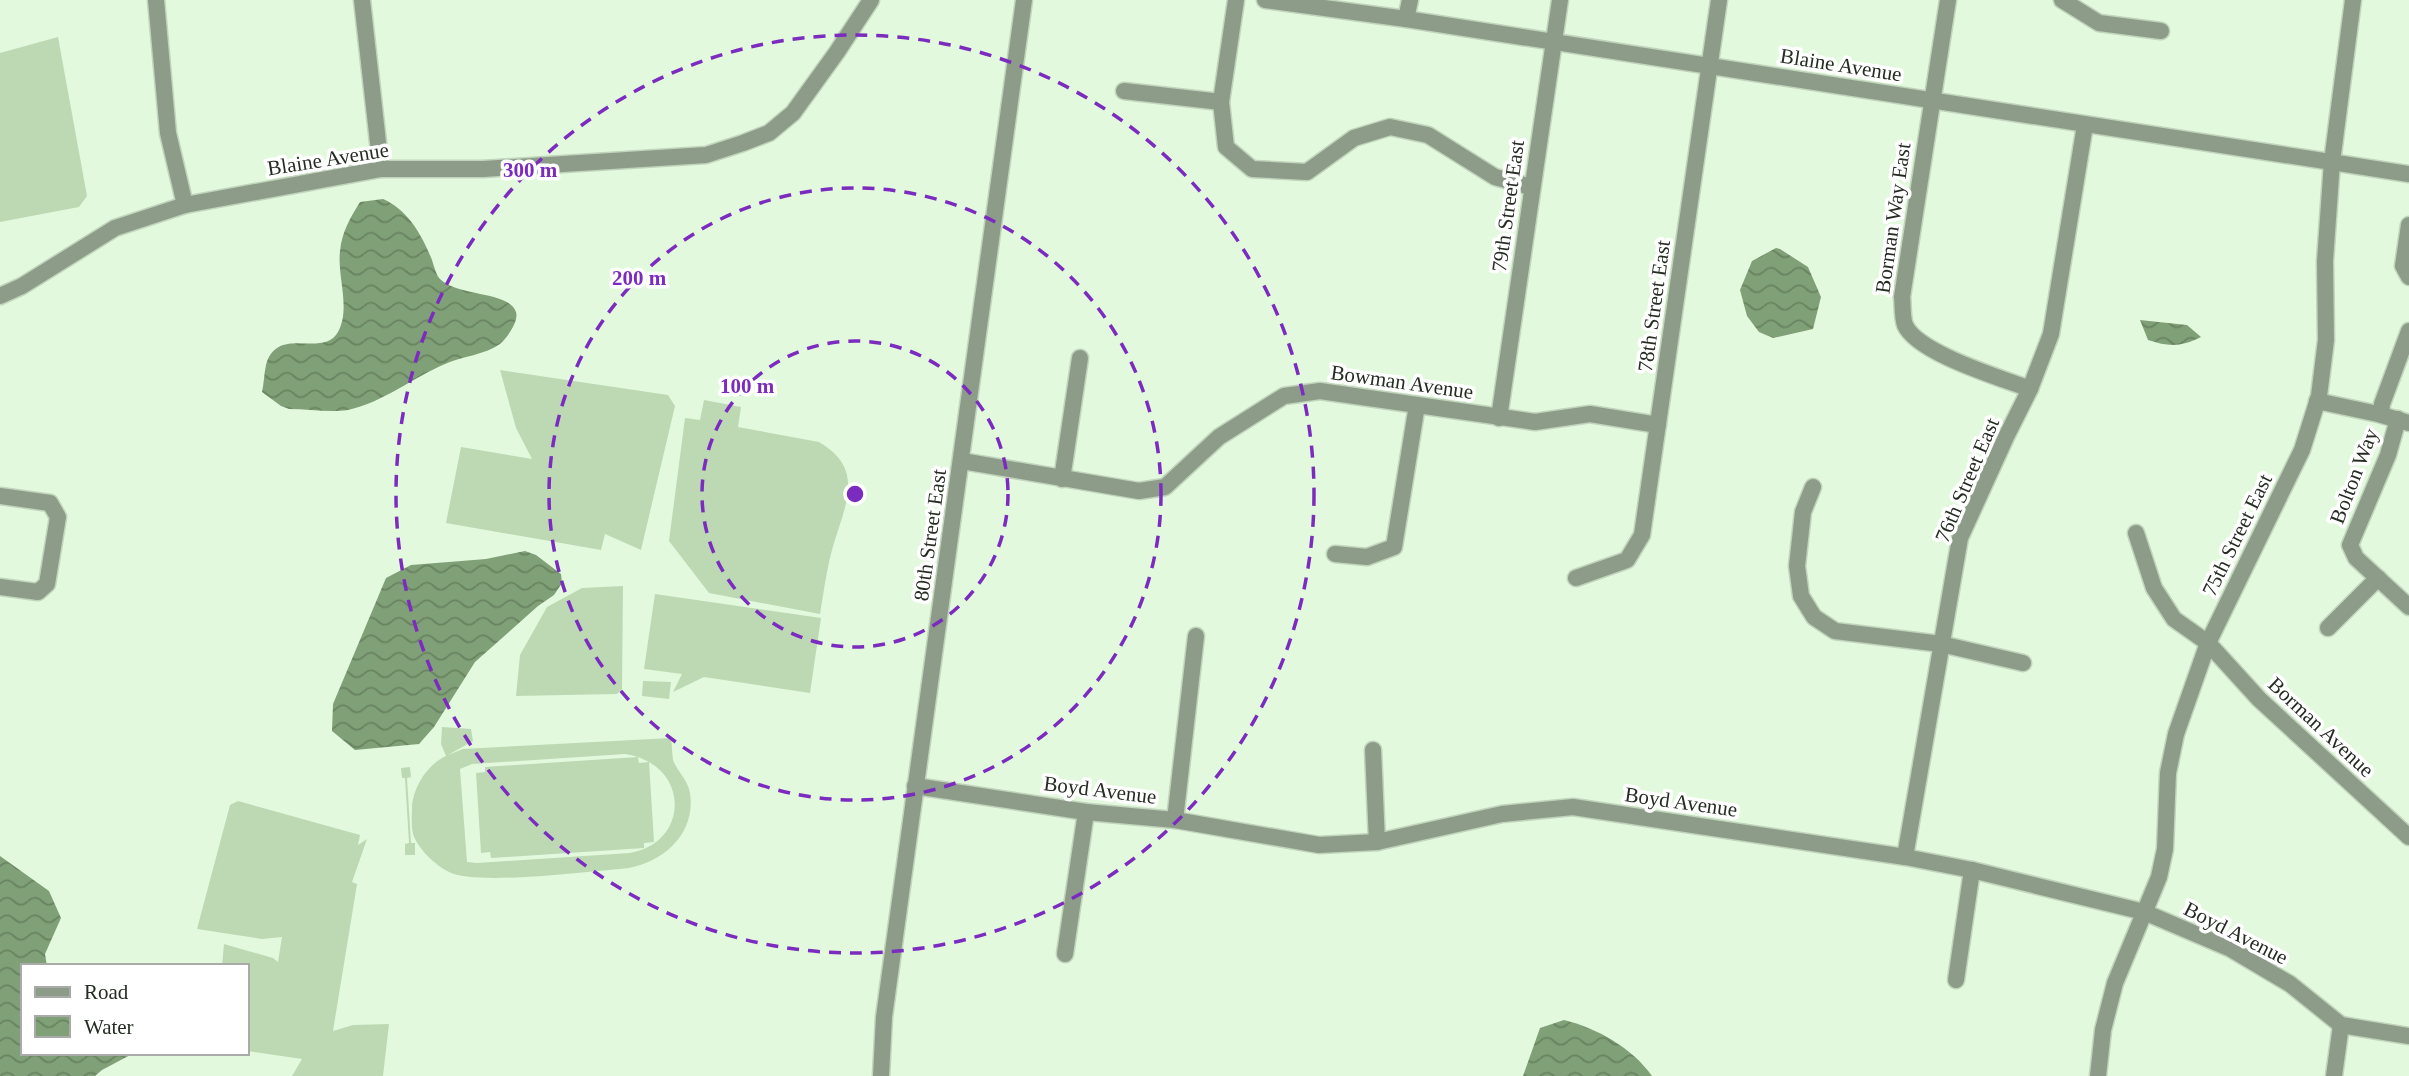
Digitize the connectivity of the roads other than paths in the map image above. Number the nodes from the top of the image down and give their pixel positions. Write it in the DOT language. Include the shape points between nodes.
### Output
graph roads {
  1 [pos="156,0"];
  2 [pos="362,0"];
  3 [pos="871,0"];
  4 [pos="1024,0"];
  5 [pos="1236,0"];
  6 [pos="1265,0"];
  7 [pos="1410,0"];
  8 [pos="1560,0"];
  9 [pos="1719,0"];
  10 [pos="1948,0"];
  11 [pos="2062,0"];
  12 [pos="2353,0"];
  13 [pos="1406,19"];
  14 [pos="2161,31"];
  15 [pos="1554,43"];
  16 [pos="1710,66"];
  17 [pos="1124,91"];
  18 [pos="1931,100"];
  19 [pos="1221,102"];
  20 [pos="2085,125"];
  21 [pos="2332,162"];
  22 [pos="382,169"];
  23 [pos="2409,174"];
  24 [pos="1531,187"];
  25 [pos="185,205"];
  26 [pos="2409,225"];
  27 [pos="2409,276"];
  28 [pos="0,296"];
  29 [pos="2409,331"];
  30 [pos="1080,358"];
  31 [pos="2030,389"];
  32 [pos="2317,401"];
  33 [pos="1417,405"];
  34 [pos="2381,414"];
  35 [pos="1499,418"];
  36 [pos="2404,421"];
  37 [pos="1658,425"];
  38 [pos="962,461"];
  39 [pos="1062,478"];
  40 [pos="1813,487"];
  41 [pos="0,496"];
  42 [pos="2136,533"];
  43 [pos="1335,554"];
  44 [pos="1576,578"];
  45 [pos="2378,579"];
  46 [pos="0,587"];
  47 [pos="2409,607"];
  48 [pos="2328,628"];
  49 [pos="1196,636"];
  50 [pos="2208,643"];
  51 [pos="1941,644"];
  52 [pos="2023,663"];
  53 [pos="1373,750"];
  54 [pos="915,786"];
  55 [pos="1086,812"];
  56 [pos="1175,820"];
  57 [pos="2409,837"];
  58 [pos="1377,842"];
  59 [pos="1905,857"];
  60 [pos="1972,870"];
  61 [pos="2144,912"];
  62 [pos="1065,954"];
  63 [pos="1956,980"];
  64 [pos="2341,1025"];
  65 [pos="2409,1036"];
  66 [pos="881,1076"];
  67 [pos="2098,1076"];
  68 [pos="2334,1076"];
  1 -- 25 [label="street" via="168,133"];
  2 -- 22 [label="street"];
  3 -- 22 [label="street, Blaine Avenue" via="793,113 769,133 743,144 706,155 483,169"];
  4 -- 38 [label="street, 80th Street East"];
  5 -- 19 [label="street"];
  6 -- 13 [label="street, Blaine Avenue"];
  7 -- 13 [label="street"];
  8 -- 15 [label="street, 79th Street East"];
  9 -- 16 [label="street, 78th Street East"];
  10 -- 18 [label="street, Borman Way East"];
  11 -- 14 [label="street" via="2099,23"];
  12 -- 21 [label="street, 75th Street East"];
  13 -- 15 [label="street, Blaine Avenue"];
  15 -- 16 [label="street, Blaine Avenue"];
  15 -- 24 [label="street, 79th Street East"];
  16 -- 18 [label="street, Blaine Avenue"];
  16 -- 37 [label="street, 78th Street East"];
  17 -- 19 [label="street"];
  18 -- 20 [label="street, Blaine Avenue"];
  18 -- 31 [label="street, Borman Way East" via="1902,297 1905,325 1923,345"];
  19 -- 24 [label="street" via="1226,146 1252,169 1307,172 1354,138 1390,127 1429,135 1495,177"];
  20 -- 21 [label="street, Blaine Avenue"];
  20 -- 31 [label="street, 76th Street East" via="2051,334"];
  21 -- 23 [label="street, Blaine Avenue"];
  21 -- 32 [label="street, 75th Street East" via="2325,261 2326,340"];
  22 -- 25 [label="street, Blaine Avenue"];
  24 -- 35 [label="street, 79th Street East"];
  25 -- 28 [label="street, Blaine Avenue" via="115,228"];
  26 -- 27 [label="street" via="2403,266"];
  29 -- 34 [label="street"];
  30 -- 39 [label="street"];
  31 -- 51 [label="street, 76th Street East" via="1960,538"];
  32 -- 34 [label="street"];
  32 -- 50 [label="street, 75th Street East" via="2302,450"];
  33 -- 35 [label="street, Bowman Avenue"];
  33 -- 39 [label="street, Bowman Avenue" via="1320,391 1284,396 1219,437 1165,487 1139,491"];
  33 -- 43 [label="street" via="1394,547 1367,557"];
  34 -- 36 [label="street"];
  35 -- 37 [label="street, Bowman Avenue" via="1535,422 1590,414"];
  36 -- 45 [label="street, Bolton Way" via="2350,545 2356,558"];
  37 -- 44 [label="street, 78th Street East" via="1642,535 1627,559"];
  38 -- 39 [label="street, Bowman Avenue"];
  38 -- 54 [label="street, 80th Street East"];
  40 -- 51 [label="street" via="1803,512 1797,566 1801,596 1814,617 1835,631"];
  41 -- 46 [label="street" via="50,503 58,517 47,584 38,592"];
  42 -- 50 [label="street, Borman Avenue" via="2154,589 2174,619"];
  45 -- 47 [label="street, Bolton Way"];
  45 -- 48 [label="street"];
  49 -- 56 [label="street"];
  50 -- 57 [label="street, Borman Avenue" via="2259,699"];
  50 -- 61 [label="street, 75th Street East" via="2176,734 2168,773 2165,849"];
  51 -- 52 [label="street"];
  51 -- 59 [label="street, 76th Street East"];
  53 -- 58 [label="street"];
  54 -- 55 [label="street, Boyd Avenue"];
  54 -- 66 [label="street, 80th Street East" via="884,1017"];
  55 -- 56 [label="street, Boyd Avenue"];
  55 -- 62 [label="street"];
  56 -- 58 [label="street, Boyd Avenue" via="1319,845"];
  58 -- 59 [label="street, Boyd Avenue" via="1502,814 1573,807"];
  59 -- 60 [label="street, Boyd Avenue"];
  60 -- 61 [label="street, Boyd Avenue"];
  60 -- 63 [label="street"];
  61 -- 64 [label="street, Boyd Avenue" via="2231,949 2290,984"];
  61 -- 67 [label="street, 75th Street East" via="2115,983"];
  64 -- 65 [label="street, Boyd Avenue"];
  64 -- 68 [label="street"];
}
